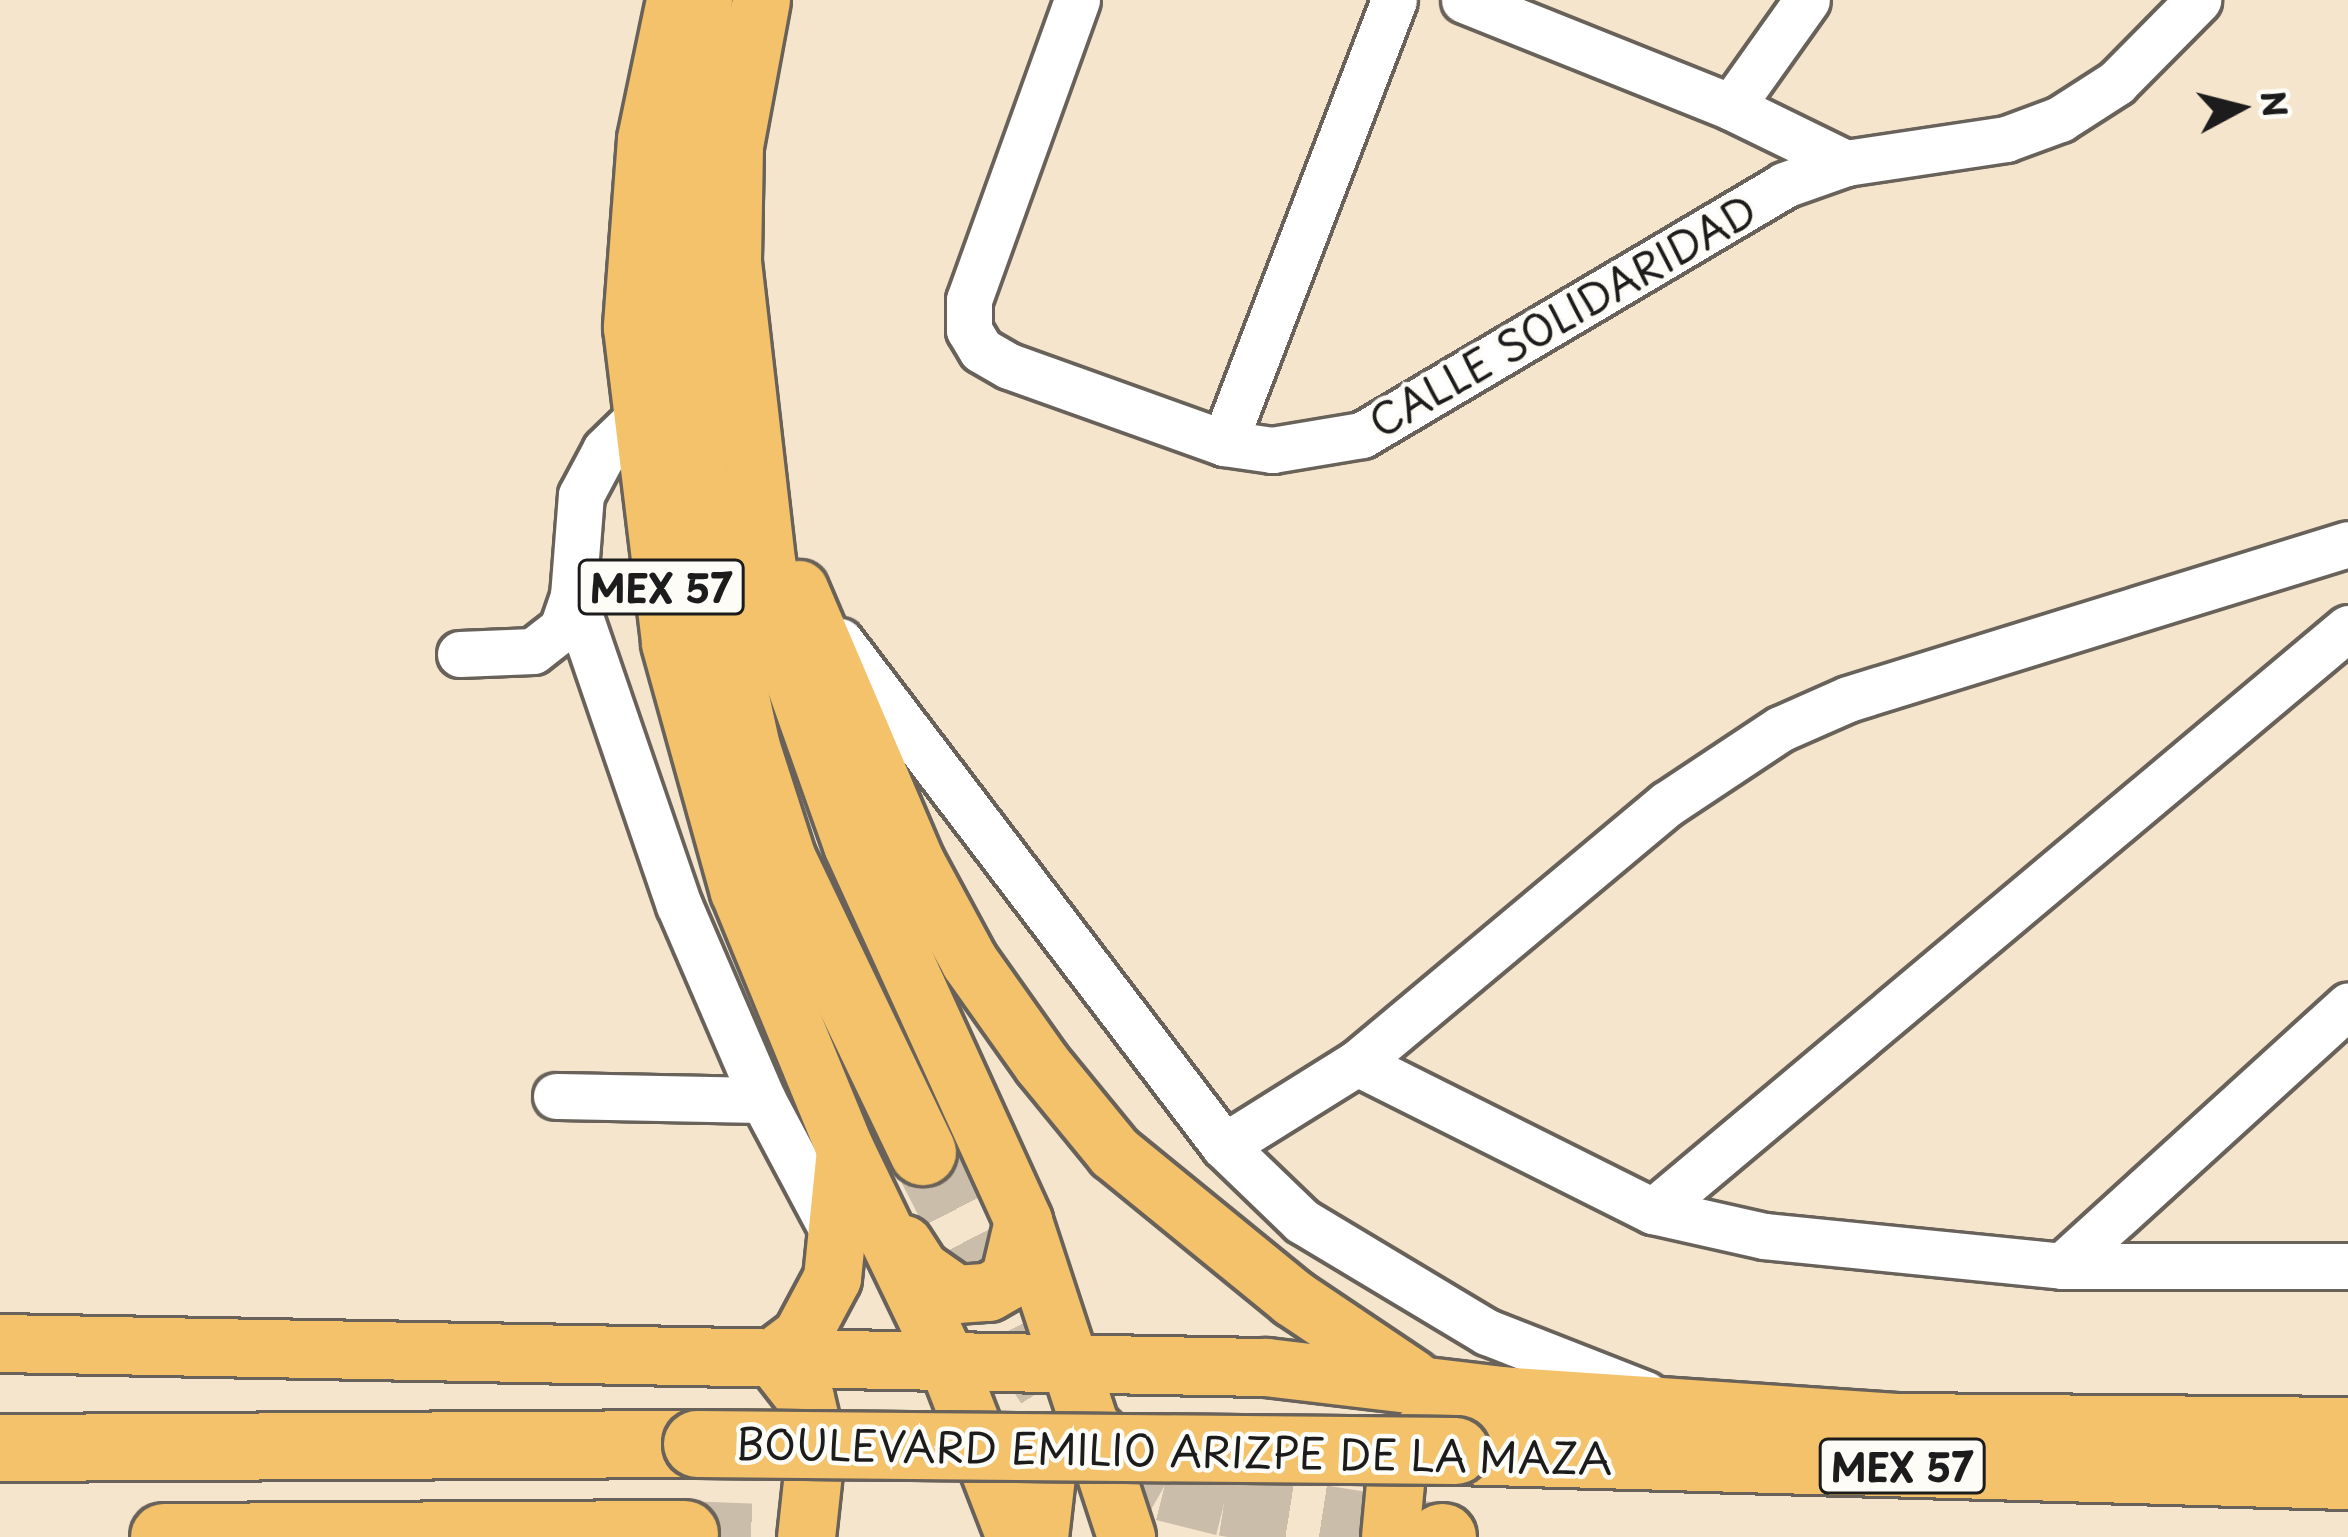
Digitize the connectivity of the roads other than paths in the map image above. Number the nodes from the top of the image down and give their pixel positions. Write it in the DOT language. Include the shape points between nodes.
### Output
graph roads {
  1 [pos="675,0"];
  2 [pos="699,0"];
  3 [pos="761,0"];
  4 [pos="1078,0"];
  5 [pos="1394,0"];
  6 [pos="1464,0"];
  7 [pos="1807,0"];
  8 [pos="2198,0"];
  9 [pos="1731,107"];
  10 [pos="1846,163"];
  11 [pos="640,416"];
  12 [pos="746,419"];
  13 [pos="1224,443"];
  14 [pos="2348,544"];
  15 [pos="786,560"];
  16 [pos="573,596"];
  17 [pos="2348,628"];
  18 [pos="460,654"];
  19 [pos="2348,1006"];
  20 [pos="1358,1064"];
  21 [pos="556,1096"];
  22 [pos="764,1100"];
  23 [pos="1224,1146"];
  24 [pos="845,1149"];
  25 [pos="922,1152"];
  26 [pos="1653,1211"];
  27 [pos="1023,1221"];
  28 [pos="837,1239"];
  29 [pos="2062,1266"];
  30 [pos="2348,1266"];
  31 [pos="0,1343"];
  32 [pos="772,1357"];
  33 [pos="946,1359"];
  34 [pos="1074,1366"];
  35 [pos="1419,1382"];
  36 [pos="1500,1395"];
  37 [pos="1670,1404"];
  38 [pos="2348,1426"];
  39 [pos="1095,1433"];
  40 [pos="0,1448"];
  41 [pos="2348,1476"];
  42 [pos="685,1534"];
  43 [pos="164,1537"];
  44 [pos="806,1537"];
  45 [pos="1015,1537"];
  46 [pos="1040,1537"];
  47 [pos="1126,1537"];
  48 [pos="1390,1537"];
  1 -- 11 [label="main road, MEX 57" via="657,66 636,229 632,327"];
  2 -- 25 [label="highway" via="687,330 695,473 716,607 747,748 783,860"];
  3 -- 12 [label="main road, MEX 57" via="734,145 732,262"];
  4 -- 13 [label="street, CALLE SOLIDARIDAD" via="968,299 968,330 981,350"];
  5 -- 13 [label="street"];
  6 -- 9 [label="street"];
  7 -- 9 [label="street"];
  8 -- 10 [label="street, CALLE SOLIDARIDAD" via="2116,83 2060,119 2006,139"];
  9 -- 10 [label="street"];
  10 -- 13 [label="street, CALLE SOLIDARIDAD" via="1711,223 1490,366 1362,435 1272,451"];
  11 -- 16 [label="street" via="604,450 581,495"];
  11 -- 24 [label="main road, MEX 57" via="670,644 702,766 739,891"];
  12 -- 15 [label="main road"];
  12 -- 27 [label="main road, MEX 57" via="766,561 812,740"];
  14 -- 20 [label="street" via="1848,699 1780,729 1667,804"];
  15 -- 23 [label="street" via="942,784"];
  15 -- 35 [label="main road" via="915,860 969,961 1042,1064 1114,1152 1207,1230"];
  16 -- 18 [label="street" via="562,628 533,651"];
  16 -- 22 [label="street" via="639,805"];
  17 -- 26 [label="street"];
  19 -- 29 [label="street"];
  20 -- 23 [label="street"];
  20 -- 26 [label="street"];
  21 -- 22 [label="street"];
  22 -- 28 [label="street"];
  23 -- 37 [label="street" via="1302,1221 1384,1277 1486,1332"];
  24 -- 27 [label="main road" via="920,1269 956,1294 988,1292 1009,1280"];
  24 -- 28 [label="main road"];
  24 -- 33 [label="main road, MEX 57"];
  26 -- 29 [label="street" via="1887,1253"];
  27 -- 34 [label="main road, MEX 57"];
  28 -- 32 [label="main road" via="823,1295 801,1336"];
  29 -- 30 [label="street"];
  31 -- 32 [label="main road, BOULEVARD EMILIO ARIZPE DE LA MAZA"];
  32 -- 33 [label="main road, BOULEVARD EMILIO ARIZPE DE LA MAZA"];
  32 -- 44 [label="main road" via="805,1398 816,1445"];
  33 -- 34 [label="main road, BOULEVARD EMILIO ARIZPE DE LA MAZA"];
  33 -- 45 [label="main road, MEX 57"];
  34 -- 35 [label="main road, BOULEVARD EMILIO ARIZPE DE LA MAZA" via="1266,1367"];
  34 -- 39 [label="main road, MEX 57"];
  35 -- 36 [label="main road, BOULEVARD EMILIO ARIZPE DE LA MAZA"];
  36 -- 37 [label="main road"];
  36 -- 39 [label="main road" via="1253,1432"];
  36 -- 48 [label="main road" via="1420,1434 1396,1472"];
  37 -- 38 [label="main road" via="1897,1422"];
  39 -- 46 [label="main road" via="1060,1448 1047,1466"];
  39 -- 47 [label="main road, MEX 57"];
  40 -- 41 [label="highway, BOULEVARD EMILIO ARIZPE DE LA MAZA / MEX 57, bridge" via="1456,1451"];
  42 -- 43 [label="highway"];
}
